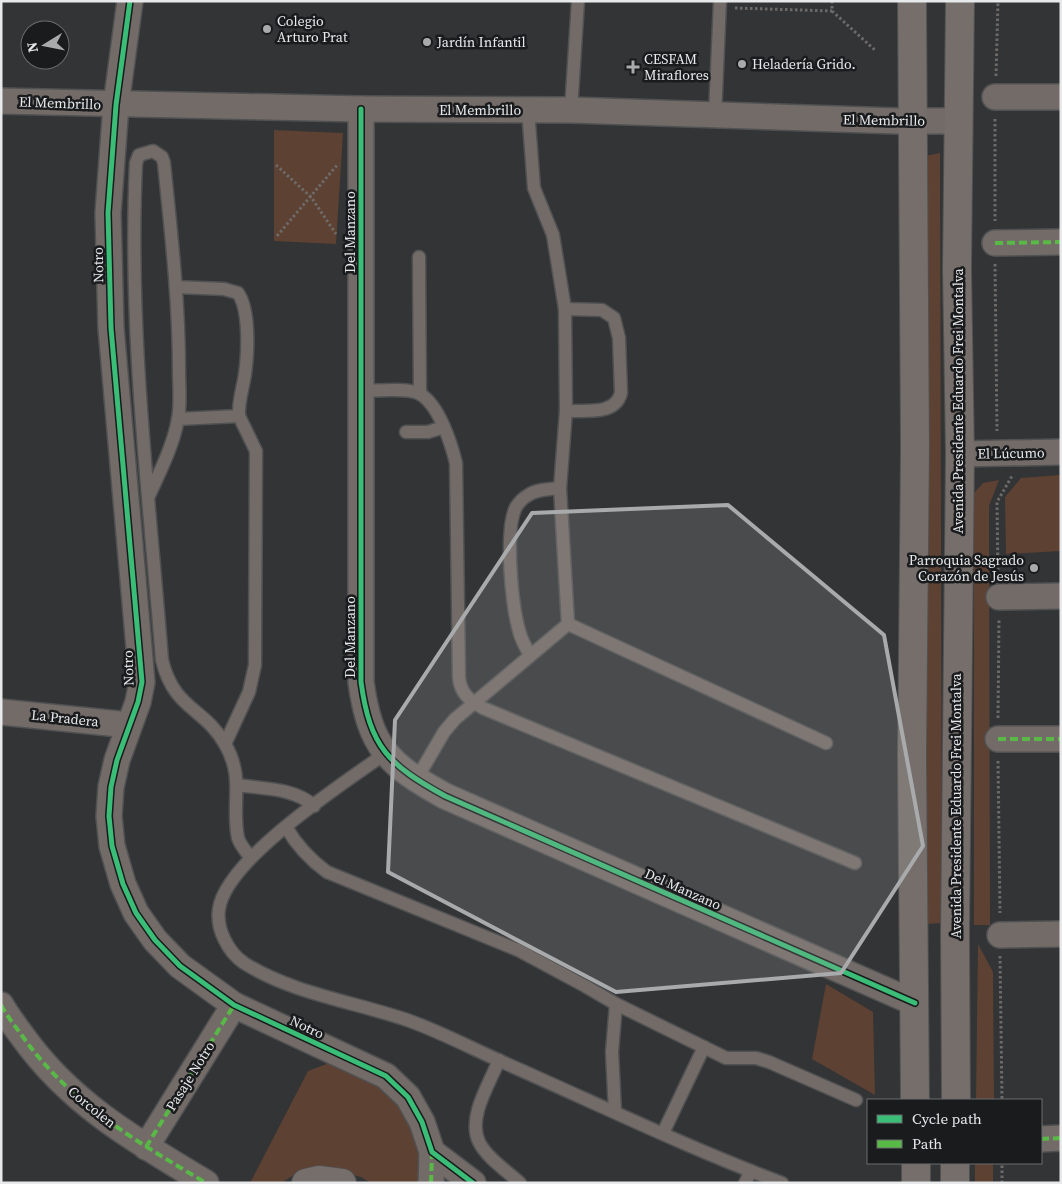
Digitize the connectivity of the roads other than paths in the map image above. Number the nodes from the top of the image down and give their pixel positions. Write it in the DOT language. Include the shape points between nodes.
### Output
graph roads {
  1 [pos="130,1"];
  2 [pos="578,1"];
  3 [pos="912,1"];
  4 [pos="960,1"];
  5 [pos="723,4"];
  6 [pos="995,97"];
  7 [pos="1061,97"];
  8 [pos="1,101"];
  9 [pos="116,105"];
  10 [pos="361,109"];
  11 [pos="528,110"];
  12 [pos="571,110"];
  13 [pos="715,115"];
  14 [pos="958,121"];
  15 [pos="911,122"];
  16 [pos="1061,242"];
  17 [pos="995,243"];
  18 [pos="419,257"];
  19 [pos="176,287"];
  20 [pos="565,309"];
  21 [pos="362,391"];
  22 [pos="420,394"];
  23 [pos="566,411"];
  24 [pos="239,416"];
  25 [pos="178,419"];
  26 [pos="444,427"];
  27 [pos="406,432"];
  28 [pos="1061,452"];
  29 [pos="960,454"];
  30 [pos="560,488"];
  31 [pos="148,498"];
  32 [pos="1061,596"];
  33 [pos="999,597"];
  34 [pos="568,624"];
  35 [pos="530,655"];
  36 [pos="473,702"];
  37 [pos="1,712"];
  38 [pos="129,724"];
  39 [pos="998,739"];
  40 [pos="1061,739"];
  41 [pos="826,743"];
  42 [pos="226,744"];
  43 [pos="386,752"];
  44 [pos="416,780"];
  45 [pos="238,785"];
  46 [pos="314,806"];
  47 [pos="286,827"];
  48 [pos="250,857"];
  49 [pos="855,864"];
  50 [pos="1061,934"];
  51 [pos="1000,935"];
  52 [pos="915,1003"];
  53 [pos="616,1004"];
  54 [pos="1,1005"];
  55 [pos="234,1005"];
  56 [pos="704,1047"];
  57 [pos="499,1060"];
  58 [pos="915,1099"];
  59 [pos="956,1099"];
  60 [pos="856,1100"];
  61 [pos="615,1112"];
  62 [pos="663,1133"];
  63 [pos="1061,1138"];
  64 [pos="1042,1139"];
  65 [pos="146,1147"];
  66 [pos="432,1152"];
  67 [pos="916,1164"];
  68 [pos="955,1164"];
  69 [pos="748,1177"];
  70 [pos="206,1183"];
  71 [pos="306,1183"];
  72 [pos="342,1183"];
  73 [pos="431,1183"];
  74 [pos="472,1183"];
  75 [pos="520,1183"];
  76 [pos="782,1183"];
  77 [pos="916,1183"];
  78 [pos="955,1183"];
  1 -- 9 [label="street, Notro"];
  2 -- 12 [label="lane"];
  3 -- 15 [label="main road"];
  4 -- 14 [label="main road, Avenida Presidente Eduardo Frei Montalva"];
  5 -- 13 [label="lane"];
  6 -- 7 [label="street"];
  8 -- 9 [label="street, El Membrillo"];
  9 -- 10 [label="street, El Membrillo"];
  9 -- 38 [label="street, Notro" via="108,213 111,328 142,682"];
  10 -- 11 [label="street, El Membrillo"];
  10 -- 21 [label="street, Del Manzano"];
  11 -- 12 [label="street, El Membrillo"];
  11 -- 20 [label="lane" via="534,188 553,235"];
  12 -- 13 [label="street, El Membrillo"];
  13 -- 15 [label="street, El Membrillo"];
  14 -- 15 [label="street, El Membrillo"];
  14 -- 29 [label="main road, Avenida Presidente Eduardo Frei Montalva"];
  15 -- 52 [label="main road" via="915,448 912,756"];
  16 -- 17 [label="street"];
  18 -- 22 [label="lane"];
  19 -- 24 [label="lane" via="232,290 242,298 246,359"];
  19 -- 25 [label="lane"];
  19 -- 31 [label="lane" via="164,163 157,153 146,152 139,155 136,163 133,233 142,448"];
  20 -- 23 [label="lane"];
  20 -- 23 [label="lane" via="602,310 614,318 619,338 620,392 619,400 609,408"];
  21 -- 22 [label="lane"];
  21 -- 43 [label="street, Del Manzano" via="361,682 373,732"];
  22 -- 26 [label="lane"];
  23 -- 30 [label="lane"];
  24 -- 25 [label="lane"];
  24 -- 42 [label="lane" via="256,451 255,664 249,692"];
  25 -- 31 [label="lane"];
  26 -- 27 [label="lane" via="428,432"];
  26 -- 36 [label="lane" via="456,463 460,684"];
  28 -- 29 [label="street, El Lúcumo"];
  29 -- 59 [label="main road, Avenida Presidente Eduardo Frei Montalva"];
  30 -- 34 [label="lane"];
  30 -- 35 [label="lane" via="528,494 516,507 511,528 511,578 516,615 520,635"];
  31 -- 42 [label="lane" via="166,678 179,699 214,728"];
  32 -- 33 [label="street"];
  34 -- 35 [label="lane"];
  34 -- 41 [label="lane"];
  35 -- 36 [label="lane"];
  36 -- 44 [label="lane" via="444,732"];
  36 -- 49 [label="lane"];
  37 -- 38 [label="street, La Pradera"];
  38 -- 55 [label="street, Notro" via="111,787 109,816 112,846 123,884 136,913 154,940 180,966"];
  39 -- 40 [label="street"];
  42 -- 45 [label="lane"];
  43 -- 44 [label="street, Del Manzano" via="397,766"];
  43 -- 46 [label="lane"];
  44 -- 52 [label="street, Del Manzano" via="525,832"];
  45 -- 46 [label="lane" via="302,796"];
  45 -- 48 [label="lane" via="239,839"];
  46 -- 47 [label="lane"];
  47 -- 48 [label="lane"];
  47 -- 53 [label="lane" via="296,844 327,872 518,950"];
  48 -- 57 [label="lane" via="234,875 219,909 221,928 232,953 281,980 411,1021"];
  50 -- 51 [label="street"];
  52 -- 58 [label="main road"];
  53 -- 56 [label="lane"];
  53 -- 61 [label="lane" via="612,1052"];
  54 -- 65 [label="street, Corcolen" via="44,1066 98,1114"];
  55 -- 65 [label="street, Pasaje Notro"];
  55 -- 66 [label="street, Notro" via="386,1076 408,1097 422,1122"];
  56 -- 60 [label="lane" via="726,1058 756,1058 769,1062"];
  56 -- 62 [label="lane"];
  57 -- 61 [label="lane"];
  57 -- 75 [label="lane" via="477,1114 476,1133 486,1152"];
  61 -- 62 [label="lane"];
  62 -- 69 [label="lane"];
  63 -- 64 [label="street"];
  65 -- 70 [label="street, Corcolen"];
  66 -- 73 [label="street"];
  66 -- 74 [label="street"];
  67 -- 77 [label="main road"];
  68 -- 78 [label="main road"];
  69 -- 76 [label="lane"];
  71 -- 72 [label="main road" via="319,1180"];
}
